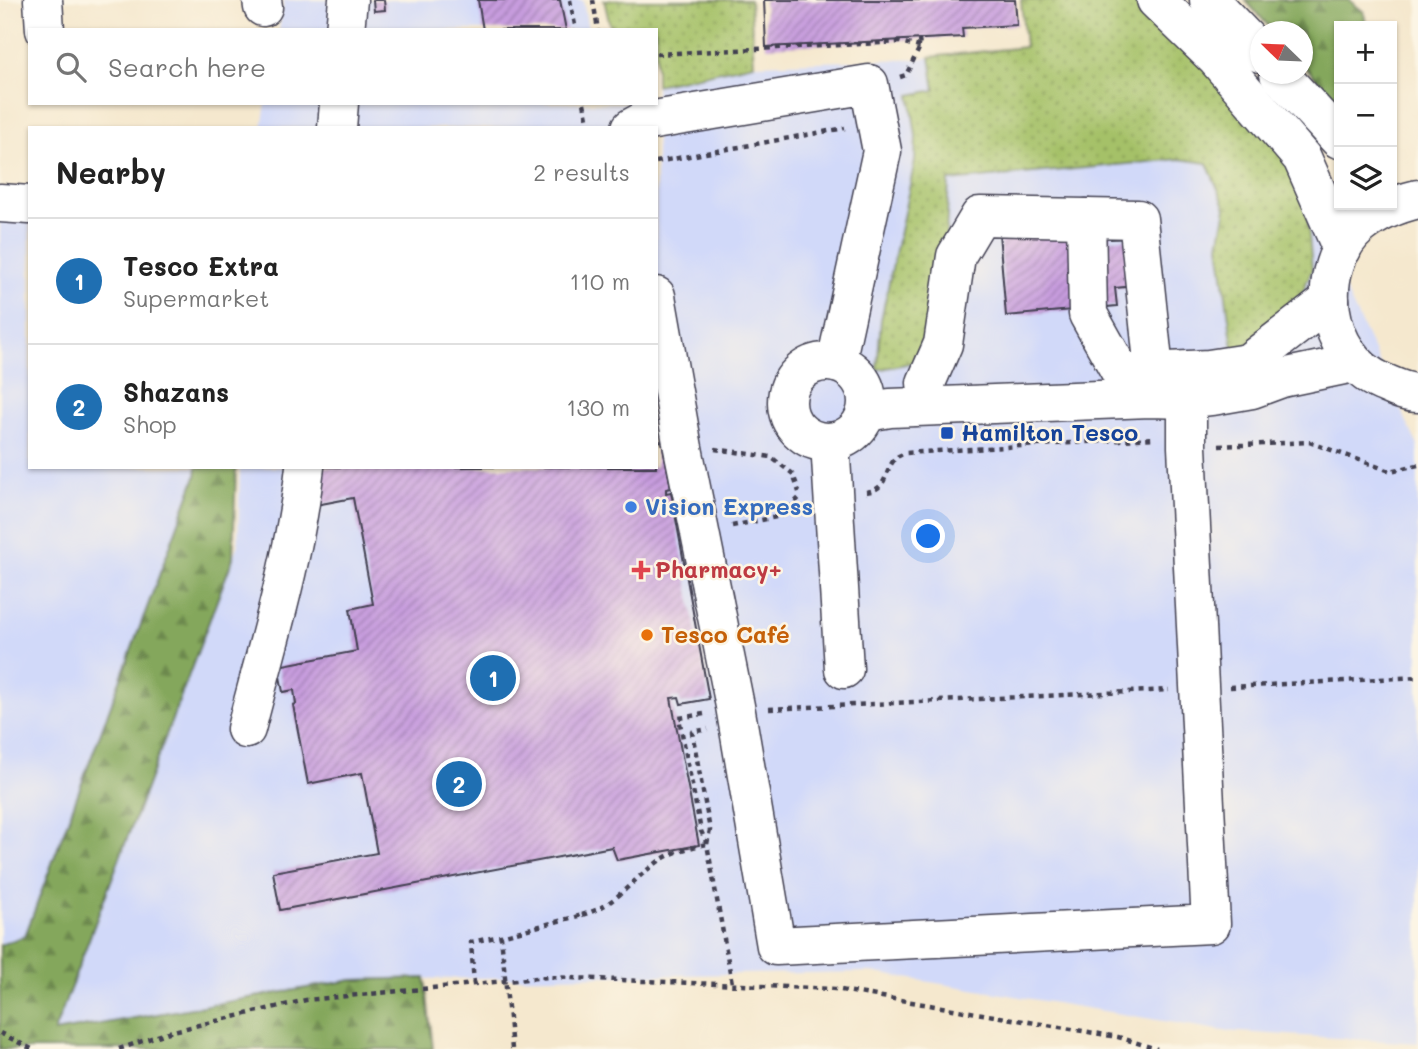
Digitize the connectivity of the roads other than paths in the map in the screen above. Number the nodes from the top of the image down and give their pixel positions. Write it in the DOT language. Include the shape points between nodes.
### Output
graph roads {
  1 [pos="43,0"];
  2 [pos="348,0"];
  3 [pos="1156,0"];
  4 [pos="1209,0"];
  5 [pos="45,28"];
  6 [pos="345,28"];
  7 [pos="1250,42"];
  8 [pos="1288,84"];
  9 [pos="339,105"];
  10 [pos="337,126"];
  11 [pos="635,126"];
  12 [pos="1334,134"];
  13 [pos="1397,185"];
  14 [pos="1418,199"];
  15 [pos="0,203"];
  16 [pos="28,205"];
  17 [pos="1086,218"];
  18 [pos="1342,249"];
  19 [pos="1330,300"];
  20 [pos="658,307"];
  21 [pos="836,363"];
  22 [pos="1354,363"];
  23 [pos="1137,372"];
  24 [pos="926,383"];
  25 [pos="1414,396"];
  26 [pos="866,399"];
  27 [pos="1187,400"];
  28 [pos="830,442"];
  29 [pos="305,469"];
  30 [pos="845,670"];
  31 [pos="246,729"];
  1 -- 5 [label="street"];
  2 -- 6 [label="street"];
  3 -- 18 [label="street" via="1216,58 1302,158"];
  4 -- 7 [label="street"];
  8 -- 12 [label="street"];
  9 -- 10 [label="street"];
  11 -- 21 [label="street" via="869,84 882,151"];
  13 -- 14 [label="street"];
  14 -- 18 [label="street" via="1387,208 1358,227"];
  15 -- 16 [label="street"];
  17 -- 23 [label="street" via="1088,314"];
  17 -- 23 [label="street" via="1138,219"];
  17 -- 24 [label="street" via="980,216 956,256 943,344"];
  18 -- 19 [label="street"];
  19 -- 22 [label="street" via="1339,341"];
  19 -- 23 [label="street" via="1248,363"];
  20 -- 27 [label="street" via="736,710 776,946 1210,924"];
  21 -- 26 [label="street" via="858,376"];
  21 -- 28 [label="street" via="810,366 791,385 787,398 793,424 802,434"];
  22 -- 25 [label="street" via="1371,377"];
  22 -- 27 [label="street"];
  23 -- 24 [label="street"];
  24 -- 26 [label="street"];
  26 -- 27 [label="street" via="890,408"];
  26 -- 28 [label="street" via="861,425 840,441"];
  28 -- 30 [label="street" via="817,495"];
  29 -- 31 [label="street" via="287,567"];
}
